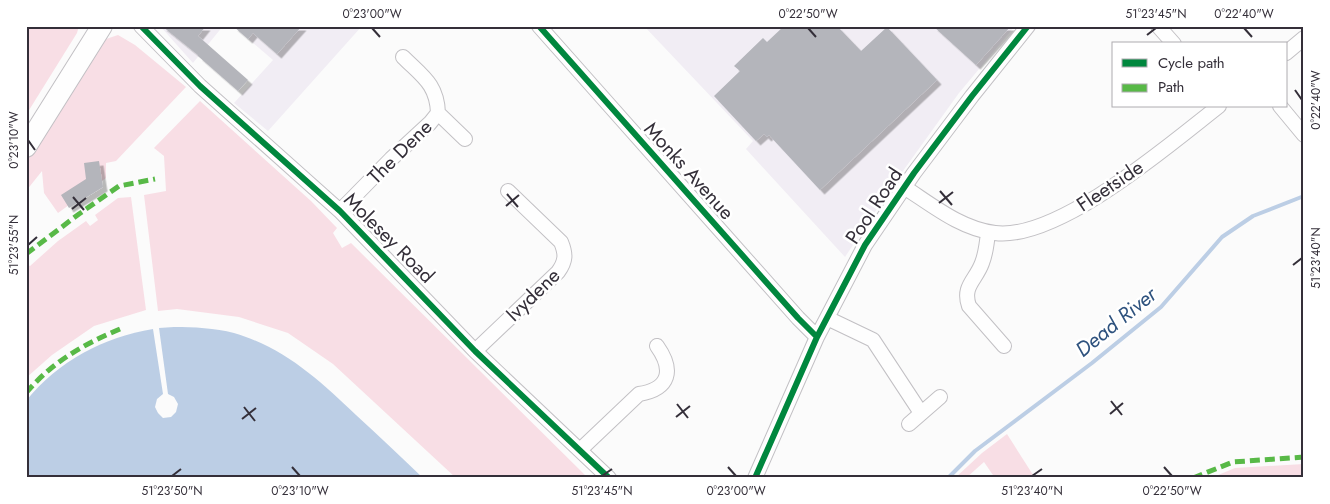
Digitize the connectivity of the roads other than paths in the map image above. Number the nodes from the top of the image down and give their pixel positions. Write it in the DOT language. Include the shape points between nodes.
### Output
graph roads {
  1 [pos="102,26"];
  2 [pos="141,26"];
  3 [pos="539,26"];
  4 [pos="1028,26"];
  5 [pos="1158,26"];
  6 [pos="1304,38"];
  7 [pos="1172,42"];
  8 [pos="1288,51"];
  9 [pos="403,57"];
  10 [pos="1216,108"];
  11 [pos="1282,108"];
  12 [pos="438,113"];
  13 [pos="1304,135"];
  14 [pos="465,139"];
  15 [pos="26,147"];
  16 [pos="904,187"];
  17 [pos="508,192"];
  18 [pos="340,211"];
  19 [pos="988,232"];
  20 [pos="827,318"];
  21 [pos="817,337"];
  22 [pos="657,346"];
  23 [pos="1004,346"];
  24 [pos="476,351"];
  25 [pos="940,397"];
  26 [pos="921,413"];
  27 [pos="908,424"];
  28 [pos="580,450"];
  29 [pos="609,478"];
  30 [pos="755,478"];
  1 -- 15 [label="main road"];
  2 -- 18 [label="street, Molesey Road" via="200,86"];
  3 -- 21 [label="street, Monks Avenue"];
  4 -- 16 [label="street, Pool Road"];
  5 -- 7 [label="street"];
  6 -- 8 [label="street"];
  9 -- 12 [label="street, The Dene" via="432,86 438,100"];
  10 -- 19 [label="street, Fleetside" via="1082,206 1024,232"];
  11 -- 13 [label="street"];
  12 -- 14 [label="street, The Dene"];
  12 -- 18 [label="street, The Dene"];
  16 -- 19 [label="street, Fleetside" via="960,223"];
  16 -- 20 [label="street, Pool Road" via="866,245"];
  17 -- 24 [label="street, Ivydene" via="561,242 565,263"];
  18 -- 24 [label="street, Molesey Road"];
  19 -- 23 [label="street" via="986,253 966,298 969,306"];
  20 -- 21 [label="street, Pool Road"];
  20 -- 26 [label="street" via="872,340"];
  21 -- 30 [label="street, Pool Road"];
  22 -- 28 [label="street" via="668,367 663,382 651,392 639,394"];
  24 -- 28 [label="street, Molesey Road"];
  25 -- 26 [label="street"];
  26 -- 27 [label="street"];
  28 -- 29 [label="street, Molesey Road"];
}
